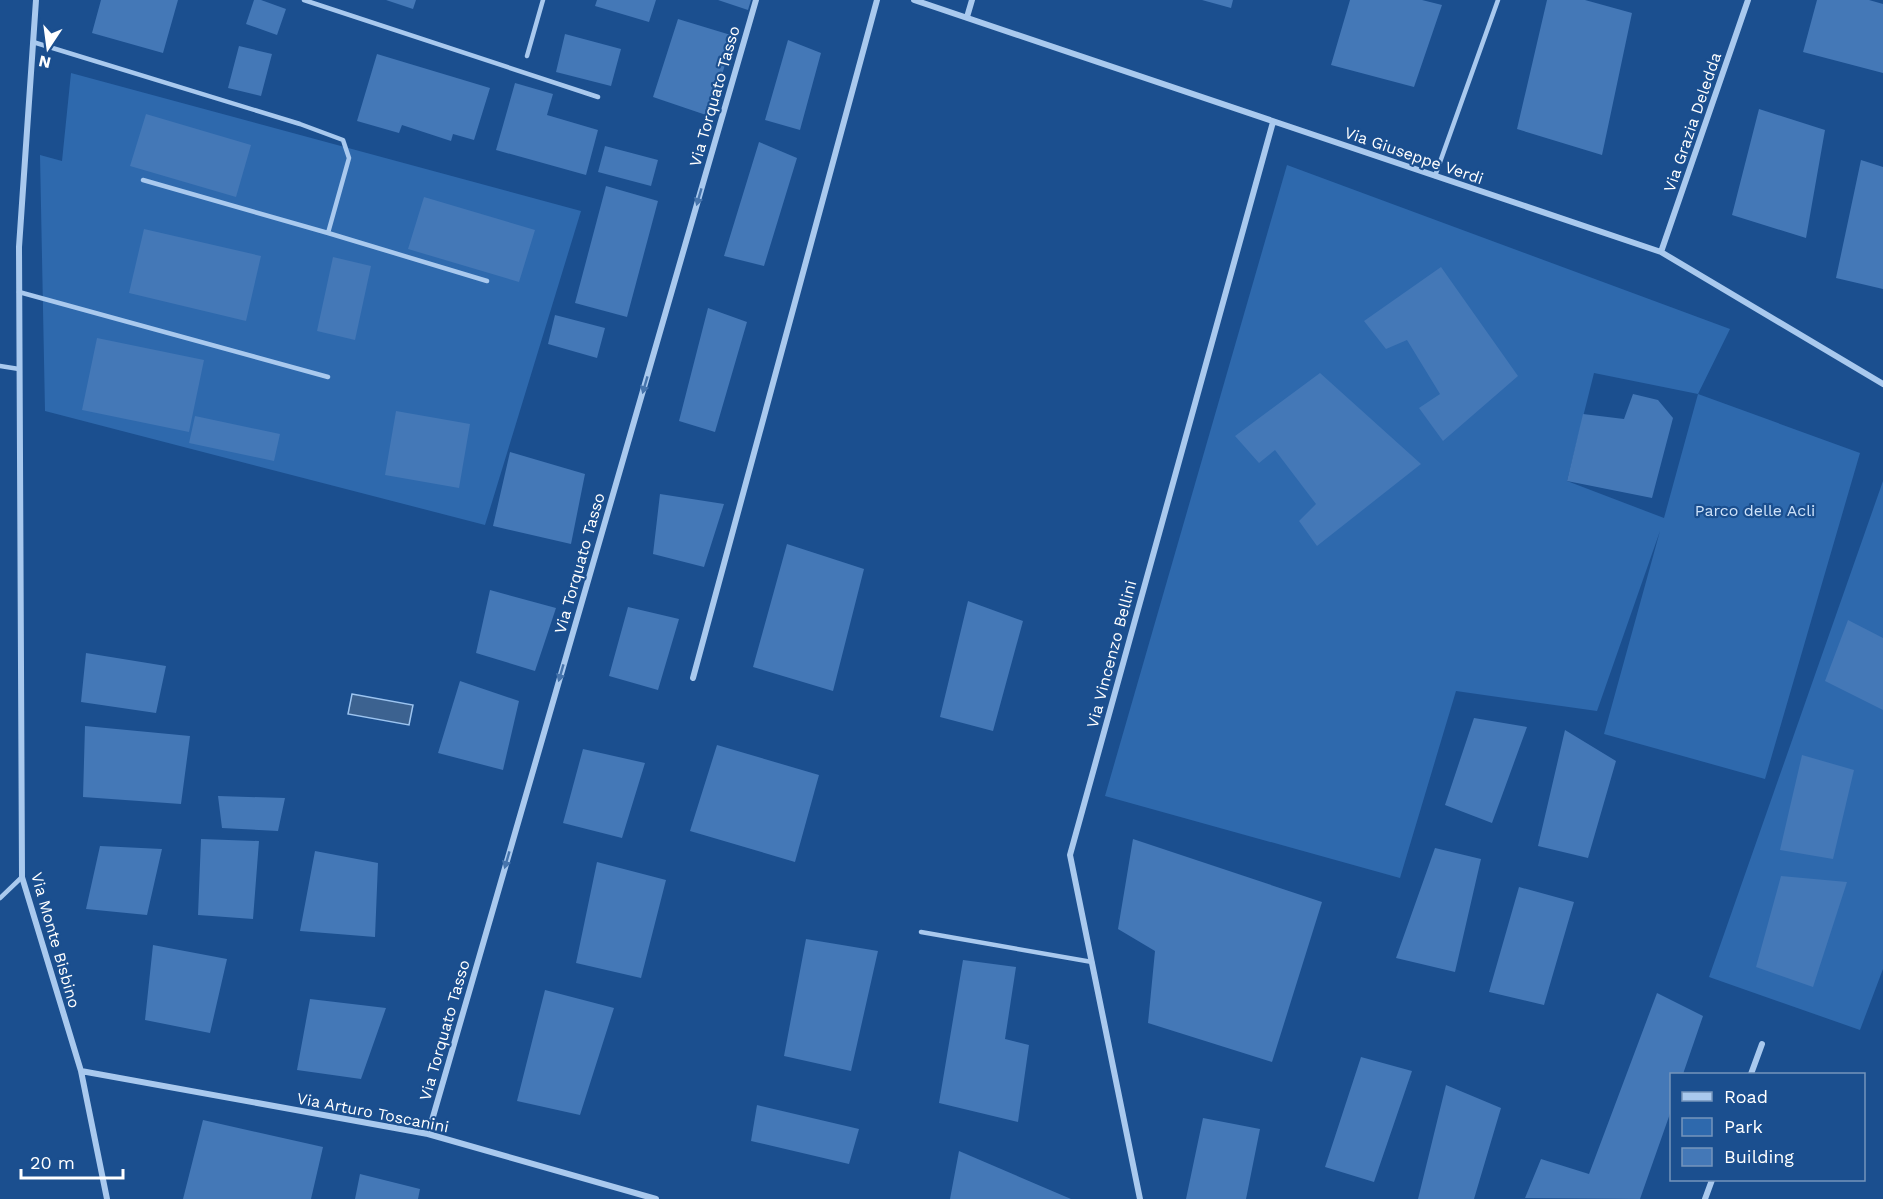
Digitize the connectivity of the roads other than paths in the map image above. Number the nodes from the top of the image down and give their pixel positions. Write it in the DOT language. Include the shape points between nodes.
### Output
graph roads {
  1 [pos="36,0"];
  2 [pos="304,0"];
  3 [pos="543,0"];
  4 [pos="756,0"];
  5 [pos="877,0"];
  6 [pos="915,0"];
  7 [pos="972,0"];
  8 [pos="1498,0"];
  9 [pos="1748,0"];
  10 [pos="967,17"];
  11 [pos="33,42"];
  12 [pos="526,56"];
  13 [pos="598,97"];
  14 [pos="1273,122"];
  15 [pos="1435,176"];
  16 [pos="143,180"];
  17 [pos="328,234"];
  18 [pos="1661,252"];
  19 [pos="487,281"];
  20 [pos="19,292"];
  21 [pos="0,366"];
  22 [pos="19,369"];
  23 [pos="328,376"];
  24 [pos="1883,384"];
  25 [pos="693,678"];
  26 [pos="22,877"];
  27 [pos="0,898"];
  28 [pos="921,932"];
  29 [pos="1092,962"];
  30 [pos="1762,1044"];
  31 [pos="81,1071"];
  32 [pos="1751,1073"];
  33 [pos="428,1134"];
  34 [pos="1711,1181"];
  35 [pos="107,1199"];
  36 [pos="656,1199"];
  37 [pos="1140,1199"];
  38 [pos="1705,1199"];
  1 -- 11 [label="street, Via Monte Bisbino"];
  2 -- 13 [label="lane"];
  3 -- 12 [label="lane"];
  4 -- 33 [label="street, Via Torquato Tasso, one-way"];
  5 -- 25 [label="street"];
  6 -- 10 [label="street, Via Giuseppe Verdi"];
  7 -- 10 [label="street"];
  8 -- 15 [label="lane"];
  9 -- 18 [label="street, Via Grazia Deledda"];
  10 -- 14 [label="street, Via Giuseppe Verdi"];
  11 -- 17 [label="lane" via="343,140 349,158"];
  11 -- 20 [label="street, Via Monte Bisbino"];
  14 -- 15 [label="street, Via Giuseppe Verdi"];
  14 -- 29 [label="street, Via Vincenzo Bellini" via="1070,855"];
  15 -- 18 [label="street, Via Giuseppe Verdi"];
  16 -- 17 [label="lane"];
  17 -- 19 [label="lane"];
  18 -- 24 [label="street, Via Giuseppe Verdi"];
  20 -- 22 [label="street, Via Monte Bisbino"];
  20 -- 23 [label="lane"];
  21 -- 22 [label="lane"];
  22 -- 26 [label="street, Via Monte Bisbino"];
  26 -- 27 [label="lane"];
  26 -- 31 [label="street, Via Monte Bisbino"];
  28 -- 29 [label="lane"];
  29 -- 37 [label="street, Via Vincenzo Bellini"];
  30 -- 32 [label="street"];
  31 -- 33 [label="street, Via Arturo Toscanini"];
  31 -- 35 [label="street, Via Monte Bisbino"];
  33 -- 36 [label="street, Via Arturo Toscanini"];
  34 -- 38 [label="street"];
}
